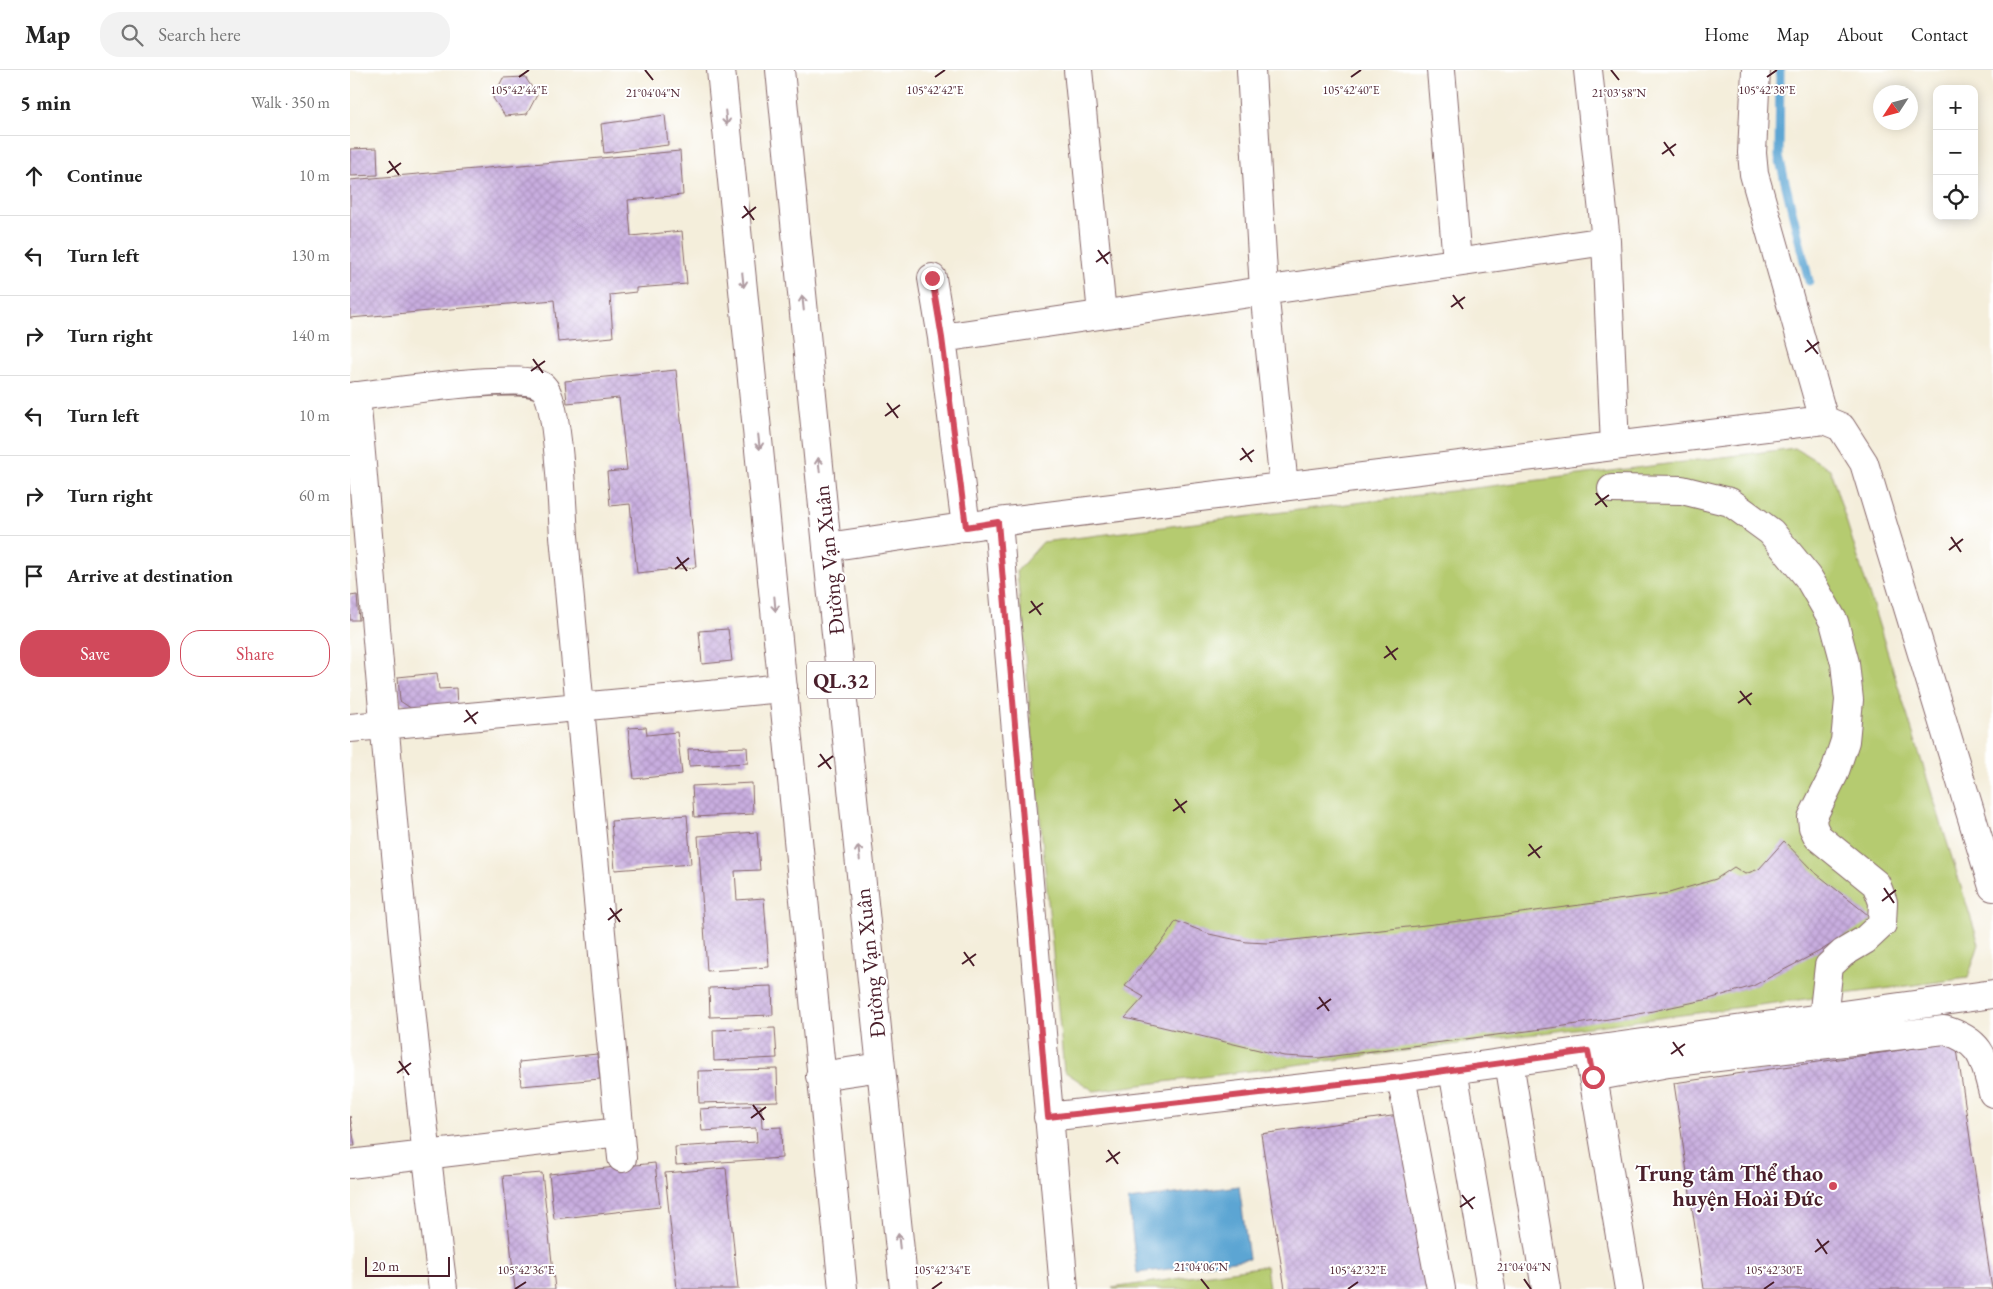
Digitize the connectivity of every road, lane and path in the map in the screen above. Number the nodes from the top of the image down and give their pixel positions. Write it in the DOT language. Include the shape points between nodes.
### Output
graph roads {
  1 [pos="721,70"];
  2 [pos="780,70"];
  3 [pos="1078,70"];
  4 [pos="1251,70"];
  5 [pos="1441,70"];
  6 [pos="1588,70"];
  7 [pos="1756,70"];
  8 [pos="1606,241"];
  9 [pos="1457,262"];
  10 [pos="932,278"];
  11 [pos="1264,290"];
  12 [pos="1102,314"];
  13 [pos="942,338"];
  14 [pos="353,397"];
  15 [pos="1824,420"];
  16 [pos="1616,446"];
  17 [pos="1284,487"];
  18 [pos="1612,489"];
  19 [pos="998,522"];
  20 [pos="966,527"];
  21 [pos="827,547"];
  22 [pos="783,688"];
  23 [pos="580,707"];
  24 [pos="385,724"];
  25 [pos="350,728"];
  26 [pos="1993,887"];
  27 [pos="1993,994"];
  28 [pos="1823,1018"];
  29 [pos="1509,1062"];
  30 [pos="1591,1064"];
  31 [pos="881,1067"];
  32 [pos="1453,1070"];
  33 [pos="820,1076"];
  34 [pos="1401,1077"];
  35 [pos="1993,1093"];
  36 [pos="1048,1117"];
  37 [pos="426,1155"];
  38 [pos="350,1164"];
  39 [pos="443,1289"];
  40 [pos="843,1289"];
  41 [pos="904,1289"];
  42 [pos="1064,1289"];
  43 [pos="1440,1289"];
  44 [pos="1491,1289"];
  45 [pos="1546,1289"];
  46 [pos="1629,1289"];
  1 -- 22 [label="main road, QL.32, one-way"];
  21 -- 2 [label="main road, Đường Vạn Xuân / QL.32, one-way"];
  3 -- 12 [label="main road"];
  4 -- 11 [label="main road"];
  5 -- 9 [label="main road"];
  6 -- 8 [label="main road"];
  7 -- 15 [label="main road" via="1754,174"];
  8 -- 9 [label="main road"];
  8 -- 16 [label="main road"];
  9 -- 11 [label="main road"];
  10 -- 13 [label="main road"];
  11 -- 12 [label="main road"];
  11 -- 17 [label="main road"];
  12 -- 13 [label="main road"];
  13 -- 20 [label="main road"];
  14 -- 23 [label="main road" via="490,382 537,383 545,389 551,403 558,459"];
  14 -- 24 [label="main road"];
  15 -- 16 [label="main road"];
  15 -- 26 [label="main road" via="1841,427 1864,463"];
  16 -- 17 [label="main road"];
  17 -- 19 [label="main road"];
  18 -- 28 [label="main road" via="1682,490 1730,502 1771,532 1808,577 1834,622 1845,663 1849,700 1845,741 1834,774 1812,818 1813,828 1818,837 1876,884 1882,902 1882,924 1829,966"];
  19 -- 20 [label="main road"];
  19 -- 36 [label="main road"];
  20 -- 21 [label="main road"];
  31 -- 21 [label="main road, Đường Vạn Xuân / QL.32, one-way"];
  22 -- 23 [label="main road"];
  22 -- 33 [label="main road, QL.32"];
  23 -- 24 [label="main road"];
  23 -- 37 [label="main road" via="620,1145"];
  24 -- 25 [label="main road"];
  24 -- 37 [label="main road"];
  27 -- 28 [label="main road"];
  28 -- 30 [label="main road"];
  29 -- 30 [label="main road"];
  29 -- 32 [label="main road"];
  29 -- 45 [label="main road"];
  30 -- 35 [label="main road" via="1668,1063 1944,1030 1961,1035 1975,1045 1985,1062"];
  30 -- 46 [label="main road"];
  31 -- 33 [label="main road"];
  41 -- 31 [label="main road, Đường Vạn Xuân / QL.32, one-way"];
  32 -- 34 [label="main road"];
  32 -- 44 [label="main road"];
  33 -- 40 [label="main road, QL.32"];
  34 -- 36 [label="main road"];
  34 -- 43 [label="main road"];
  36 -- 42 [label="main road"];
  37 -- 38 [label="main road"];
  37 -- 39 [label="main road"];
}
